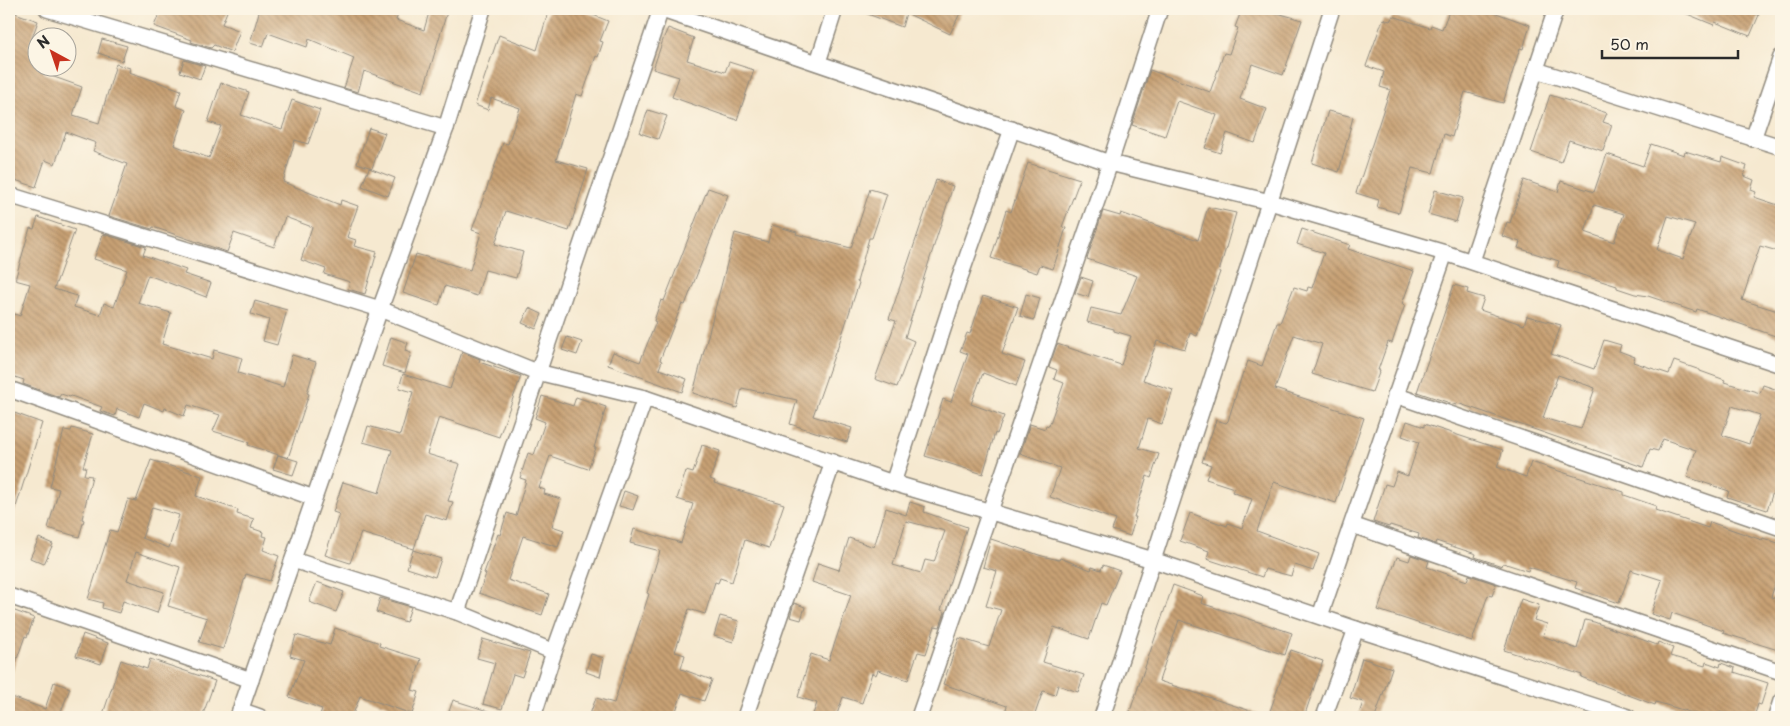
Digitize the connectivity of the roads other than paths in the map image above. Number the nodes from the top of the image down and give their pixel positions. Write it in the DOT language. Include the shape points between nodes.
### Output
graph roads {
  1 [pos="47,9"];
  2 [pos="483,9"];
  3 [pos="660,9"];
  4 [pos="835,9"];
  5 [pos="1160,9"];
  6 [pos="1332,9"];
  7 [pos="1556,9"];
  8 [pos="1781,57"];
  9 [pos="818,62"];
  10 [pos="1536,70"];
  11 [pos="446,128"];
  12 [pos="1012,129"];
  13 [pos="1753,138"];
  14 [pos="1781,147"];
  15 [pos="1110,162"];
  16 [pos="9,195"];
  17 [pos="1270,202"];
  18 [pos="1445,252"];
  19 [pos="1472,261"];
  20 [pos="380,308"];
  21 [pos="1781,365"];
  22 [pos="537,372"];
  23 [pos="9,389"];
  24 [pos="1395,395"];
  25 [pos="645,398"];
  26 [pos="833,462"];
  27 [pos="893,482"];
  28 [pos="314,498"];
  29 [pos="990,511"];
  30 [pos="1352,526"];
  31 [pos="1781,528"];
  32 [pos="292,560"];
  33 [pos="1153,560"];
  34 [pos="9,596"];
  35 [pos="457,612"];
  36 [pos="1320,616"];
  37 [pos="1356,629"];
  38 [pos="554,652"];
  39 [pos="1781,672"];
  40 [pos="251,680"];
  41 [pos="1781,701"];
  42 [pos="239,714"];
  43 [pos="260,717"];
  44 [pos="533,717"];
  45 [pos="745,717"];
  46 [pos="919,717"];
  47 [pos="1102,717"];
  48 [pos="1324,717"];
  49 [pos="1628,717"];
  50 [pos="1776,717"];
  1 -- 11 [label="street"];
  2 -- 11 [label="street"];
  3 -- 9 [label="street"];
  3 -- 22 [label="street"];
  4 -- 9 [label="street"];
  5 -- 15 [label="street"];
  6 -- 17 [label="street"];
  7 -- 10 [label="street"];
  8 -- 13 [label="street"];
  9 -- 12 [label="street"];
  10 -- 13 [label="street"];
  10 -- 19 [label="street"];
  11 -- 20 [label="street"];
  12 -- 15 [label="street"];
  12 -- 27 [label="street"];
  13 -- 14 [label="street"];
  15 -- 17 [label="street"];
  15 -- 29 [label="street"];
  16 -- 20 [label="street"];
  17 -- 18 [label="street"];
  17 -- 33 [label="street"];
  18 -- 19 [label="street"];
  18 -- 24 [label="street"];
  19 -- 21 [label="street"];
  20 -- 22 [label="street"];
  20 -- 28 [label="street"];
  22 -- 25 [label="street"];
  22 -- 35 [label="street"];
  23 -- 28 [label="street"];
  24 -- 30 [label="street"];
  24 -- 31 [label="street"];
  25 -- 26 [label="street"];
  25 -- 38 [label="street"];
  26 -- 27 [label="street"];
  26 -- 45 [label="street"];
  27 -- 29 [label="street"];
  28 -- 32 [label="street"];
  29 -- 33 [label="street"];
  29 -- 46 [label="street"];
  30 -- 36 [label="street"];
  30 -- 39 [label="street"];
  32 -- 35 [label="street"];
  32 -- 40 [label="street"];
  33 -- 36 [label="street"];
  33 -- 47 [label="street"];
  34 -- 40 [label="street"];
  35 -- 38 [label="street"];
  36 -- 37 [label="street"];
  37 -- 48 [label="street"];
  37 -- 49 [label="street"];
  38 -- 44 [label="street"];
  40 -- 42 [label="street"];
  41 -- 50 [label="street"];
  42 -- 43 [label="street"];
}
